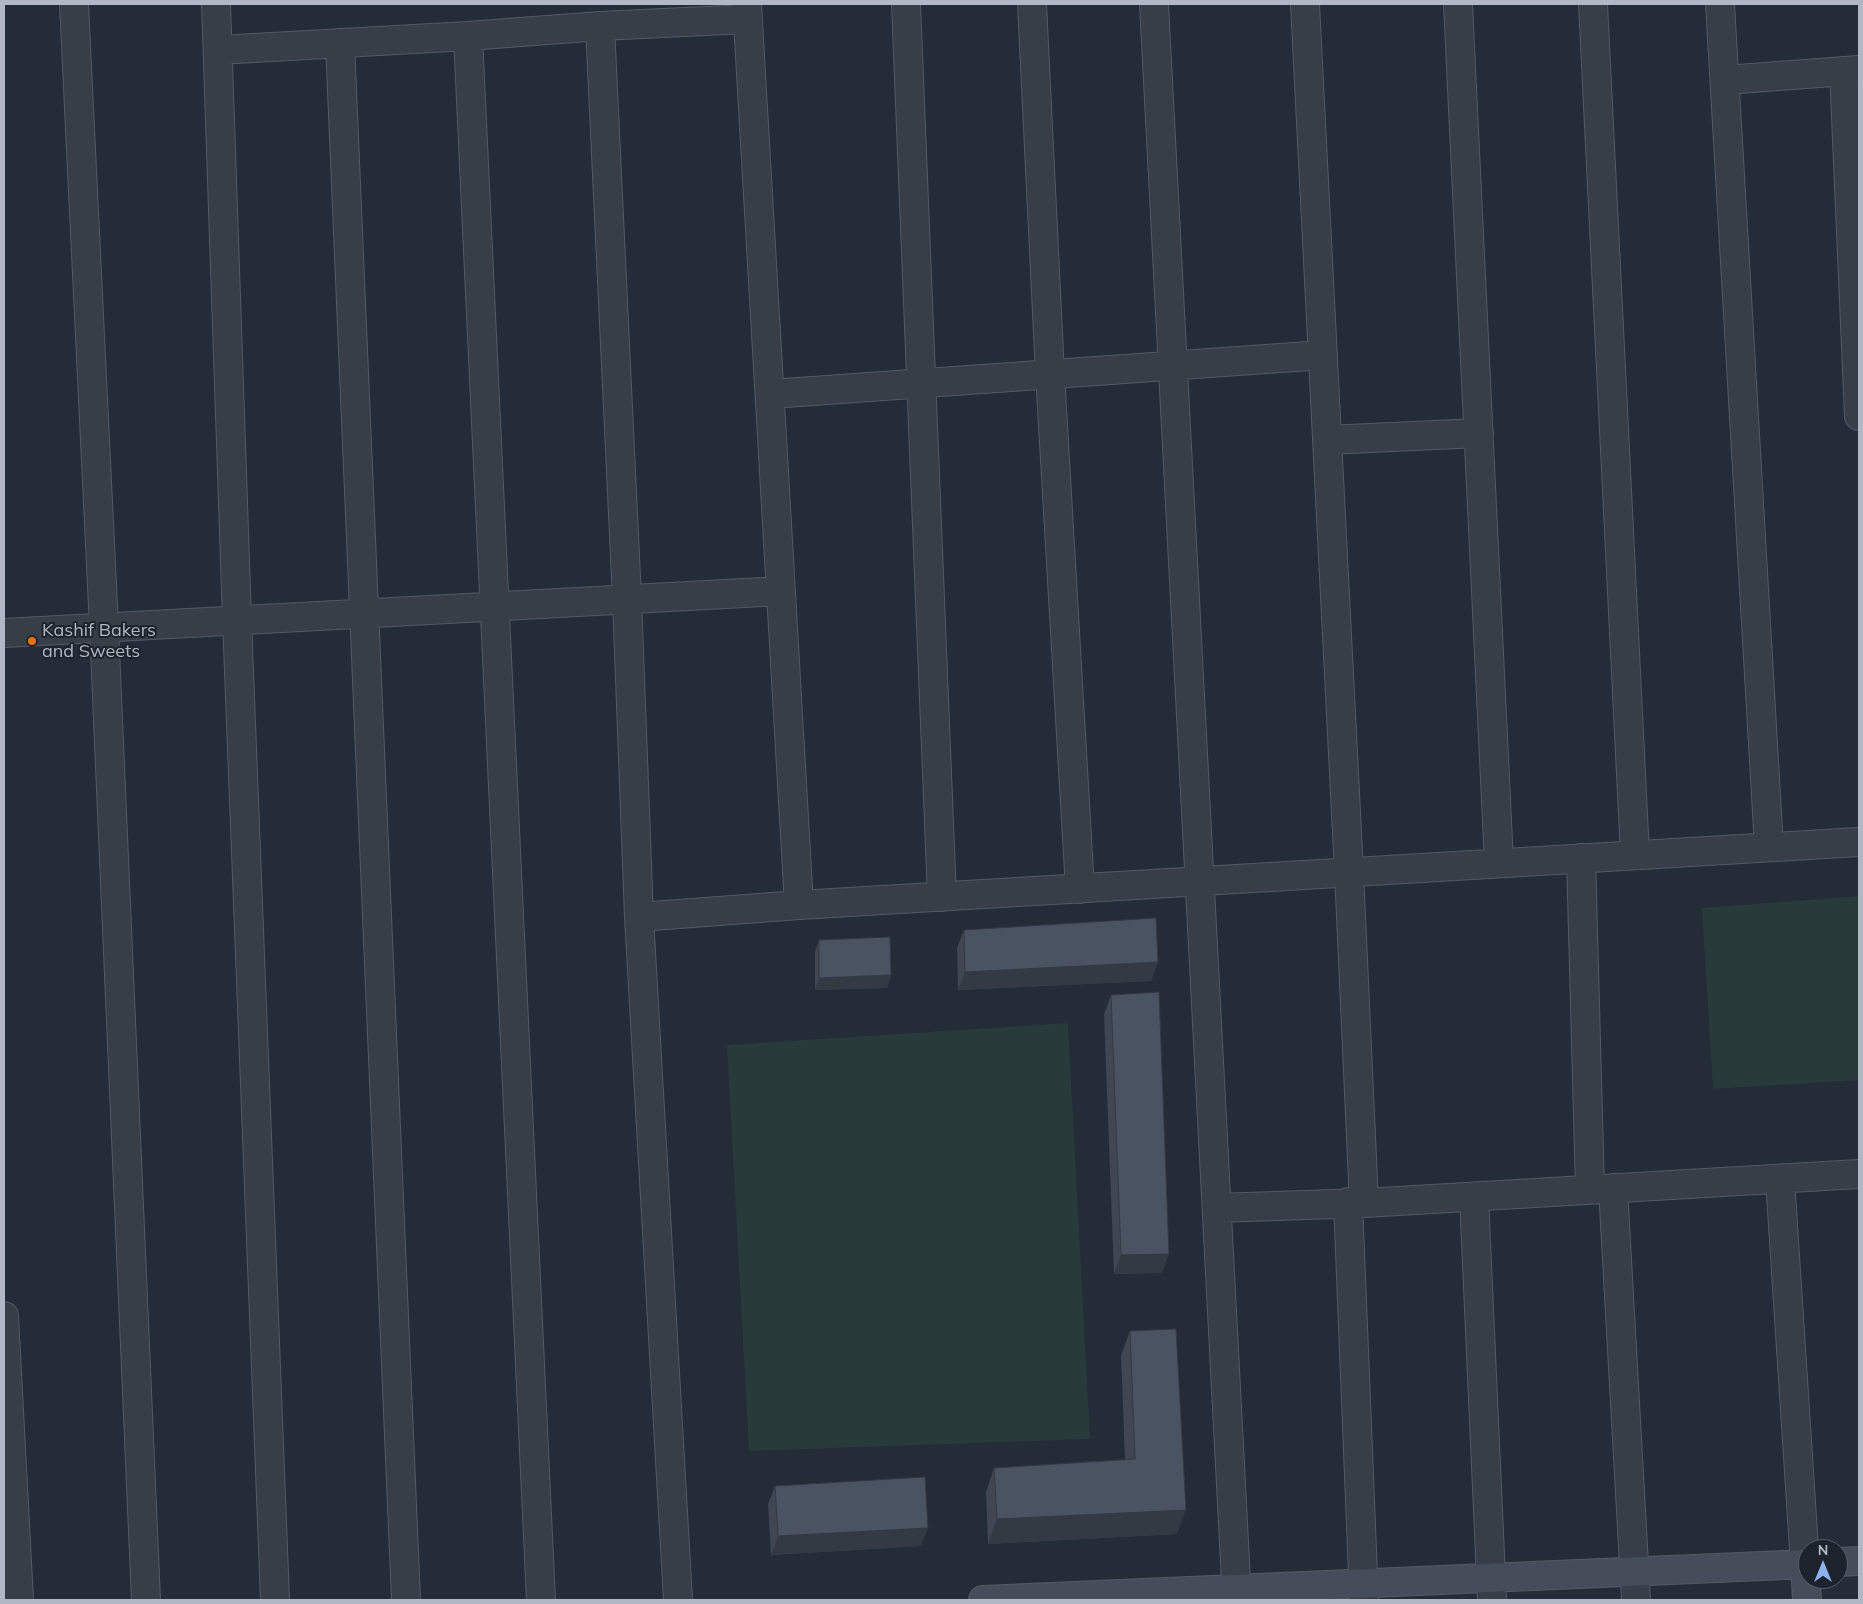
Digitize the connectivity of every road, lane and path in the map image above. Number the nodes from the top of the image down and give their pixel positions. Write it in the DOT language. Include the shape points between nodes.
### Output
graph roads {
  1 [pos="74,4"];
  2 [pos="216,4"];
  3 [pos="906,4"];
  4 [pos="1032,4"];
  5 [pos="1154,4"];
  6 [pos="1305,4"];
  7 [pos="1458,4"];
  8 [pos="1593,4"];
  9 [pos="1720,4"];
  10 [pos="748,11"];
  11 [pos="600,26"];
  12 [pos="468,36"];
  13 [pos="340,43"];
  14 [pos="218,50"];
  15 [pos="1852,70"];
  16 [pos="1725,80"];
  17 [pos="1323,355"];
  18 [pos="1174,366"];
  19 [pos="1050,374"];
  20 [pos="921,383"];
  21 [pos="770,394"];
  22 [pos="1859,416"];
  23 [pos="1478,433"];
  24 [pos="1327,440"];
  25 [pos="781,591"];
  26 [pos="627,598"];
  27 [pos="495,606"];
  28 [pos="364,613"];
  29 [pos="237,620"];
  30 [pos="104,627"];
  31 [pos="4,633"];
  32 [pos="1859,842"];
  33 [pos="1769,847"];
  34 [pos="1635,855"];
  35 [pos="1581,858"];
  36 [pos="1499,863"];
  37 [pos="1349,872"];
  38 [pos="1200,881"];
  39 [pos="1080,888"];
  40 [pos="942,897"];
  41 [pos="799,906"];
  42 [pos="639,917"];
  43 [pos="1859,1174"];
  44 [pos="1780,1179"];
  45 [pos="1601,1188"];
  46 [pos="1474,1197"];
  47 [pos="1356,1203"];
  48 [pos="1217,1208"];
  49 [pos="4,1316"];
  50 [pos="1804,1539"];
  51 [pos="1798,1564"];
  52 [pos="1635,1571"];
  53 [pos="1492,1589"];
  54 [pos="1364,1592"];
  55 [pos="1237,1594"];
  56 [pos="1100,1598"];
  57 [pos="19,1600"];
  58 [pos="146,1600"];
  59 [pos="275,1600"];
  60 [pos="406,1600"];
  61 [pos="541,1600"];
  62 [pos="678,1600"];
  63 [pos="983,1600"];
  64 [pos="1636,1600"];
  1 -- 30 [label="street"];
  2 -- 14 [label="street"];
  3 -- 20 [label="street"];
  4 -- 19 [label="street"];
  5 -- 18 [label="street"];
  6 -- 17 [label="street"];
  7 -- 23 [label="street"];
  8 -- 34 [label="street"];
  9 -- 16 [label="street"];
  10 -- 11 [label="street"];
  10 -- 21 [label="street"];
  11 -- 12 [label="street"];
  11 -- 26 [label="street"];
  12 -- 13 [label="street"];
  12 -- 27 [label="street"];
  13 -- 14 [label="street"];
  13 -- 28 [label="street"];
  14 -- 29 [label="street"];
  15 -- 16 [label="street"];
  15 -- 22 [label="street"];
  16 -- 33 [label="street"];
  17 -- 18 [label="street"];
  17 -- 24 [label="street"];
  18 -- 19 [label="street"];
  18 -- 38 [label="street"];
  19 -- 20 [label="street"];
  19 -- 39 [label="street"];
  20 -- 21 [label="street"];
  20 -- 40 [label="street"];
  21 -- 25 [label="street"];
  23 -- 24 [label="street"];
  23 -- 36 [label="street"];
  24 -- 37 [label="street"];
  25 -- 26 [label="street"];
  25 -- 41 [label="street"];
  26 -- 27 [label="street"];
  26 -- 42 [label="street"];
  27 -- 28 [label="street"];
  27 -- 61 [label="street"];
  28 -- 29 [label="street"];
  28 -- 60 [label="street"];
  29 -- 30 [label="street"];
  29 -- 59 [label="street"];
  30 -- 31 [label="street"];
  30 -- 58 [label="street"];
  32 -- 33 [label="street"];
  33 -- 34 [label="street"];
  34 -- 35 [label="street"];
  35 -- 36 [label="street"];
  35 -- 45 [label="street"];
  36 -- 37 [label="street"];
  37 -- 38 [label="street"];
  37 -- 47 [label="street"];
  38 -- 39 [label="street"];
  38 -- 48 [label="street"];
  39 -- 40 [label="street"];
  40 -- 41 [label="street"];
  41 -- 42 [label="street"];
  42 -- 62 [label="street"];
  43 -- 44 [label="street"];
  44 -- 45 [label="street"];
  44 -- 50 [label="street"];
  45 -- 46 [label="street"];
  45 -- 52 [label="street"];
  46 -- 47 [label="street"];
  46 -- 53 [label="street"];
  47 -- 48 [label="street"];
  47 -- 54 [label="street"];
  48 -- 55 [label="street"];
  49 -- 57 [label="street"];
  51 -- 52 [label="street"];
  52 -- 53 [label="street"];
  52 -- 64 [label="street"];
  53 -- 54 [label="street"];
  54 -- 55 [label="street"];
  55 -- 56 [label="street"];
  56 -- 63 [label="street"];
}
